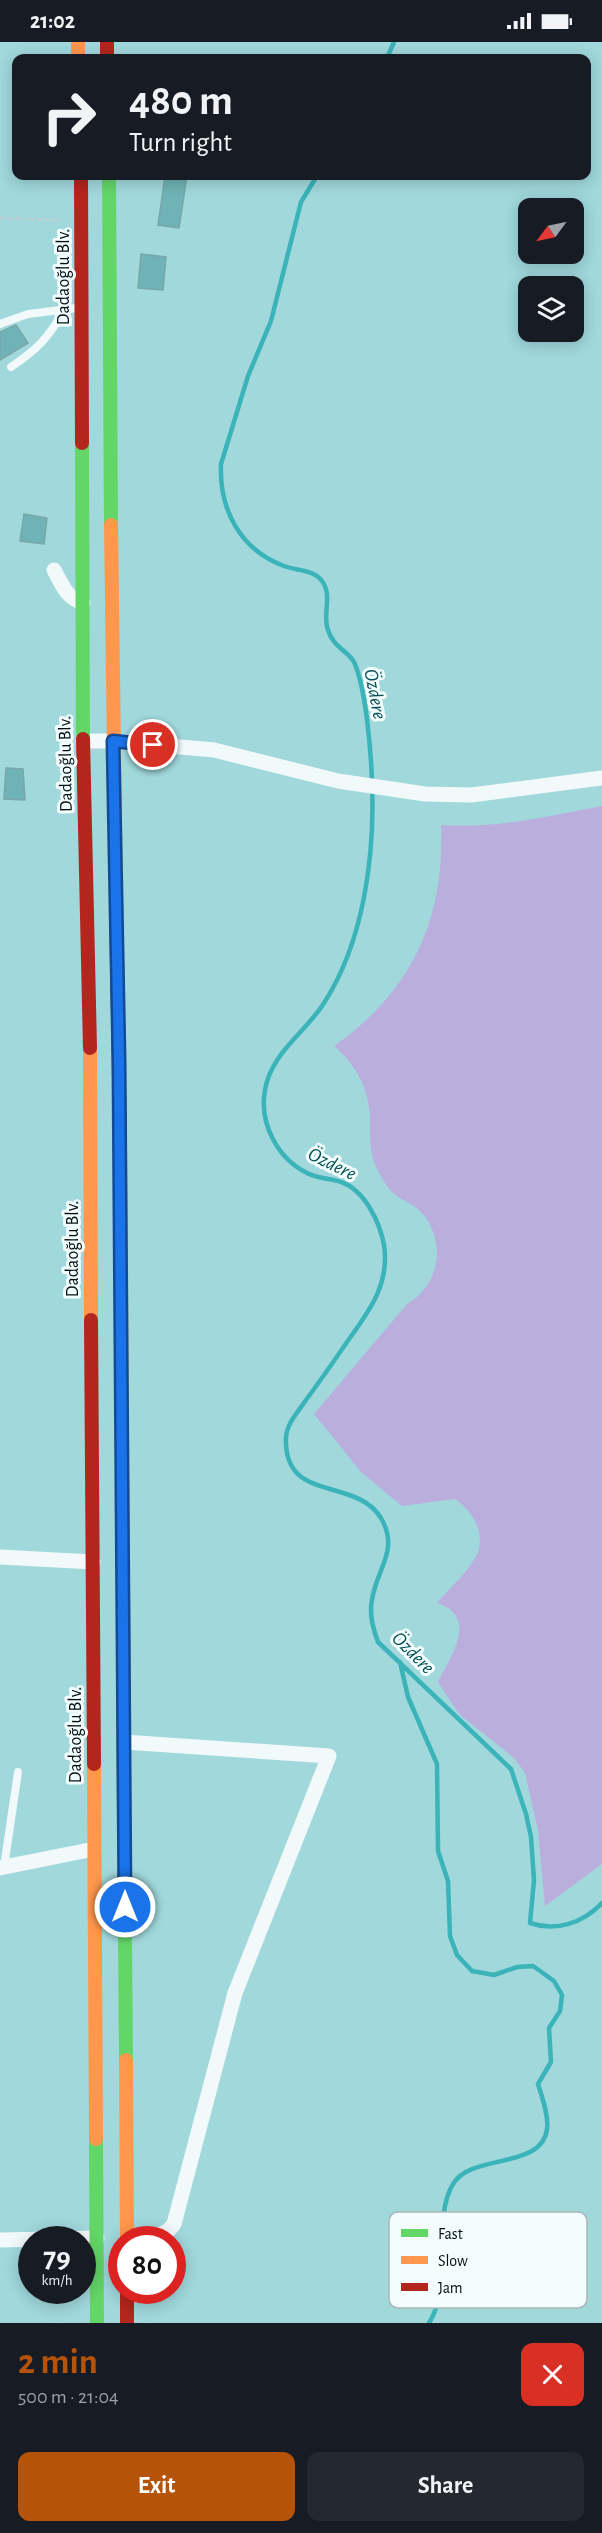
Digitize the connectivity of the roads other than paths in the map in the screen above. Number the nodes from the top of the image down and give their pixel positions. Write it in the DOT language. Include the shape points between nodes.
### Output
graph roads {
  1 [pos="81,180"];
  2 [pos="109,180"];
  3 [pos="82,308"];
  4 [pos="65,309"];
  5 [pos="0,324"];
  6 [pos="11,367"];
  7 [pos="54,570"];
  8 [pos="83,603"];
  9 [pos="83,741"];
  10 [pos="113,741"];
  11 [pos="602,778"];
  12 [pos="0,1557"];
  13 [pos="93,1562"];
  14 [pos="124,1742"];
  15 [pos="18,1772"];
  16 [pos="94,1849"];
  17 [pos="2,1868"];
  18 [pos="127,2226"];
  19 [pos="173,2226"];
  20 [pos="97,2238"];
  21 [pos="0,2240"];
  22 [pos="127,2304"];
  23 [pos="97,2323"];
  24 [pos="127,2323"];
  1 -- 3 [label="highway, Dadaoğlu Blv."];
  2 -- 10 [label="highway"];
  3 -- 4 [label="lane"];
  3 -- 8 [label="highway, Dadaoğlu Blv."];
  4 -- 5 [label="lane" via="28,314"];
  4 -- 6 [label="lane" via="38,348"];
  7 -- 8 [label="street" via="67,594"];
  8 -- 9 [label="highway, Dadaoğlu Blv."];
  9 -- 10 [label="street"];
  9 -- 13 [label="highway, Dadaoğlu Blv." via="90,1055"];
  10 -- 11 [label="street" via="214,750 338,781 425,794 471,795"];
  10 -- 14 [label="highway"];
  12 -- 13 [label="street"];
  13 -- 16 [label="highway, Dadaoğlu Blv."];
  14 -- 18 [label="highway"];
  14 -- 19 [label="street" via="329,1756 235,1993"];
  15 -- 17 [label="lane"];
  16 -- 17 [label="street"];
  16 -- 20 [label="highway, Dadaoğlu Blv."];
  20 -- 21 [label="street"];
  20 -- 23 [label="highway, Dadaoğlu Blv."];
  22 -- 24 [label="highway"];
}
